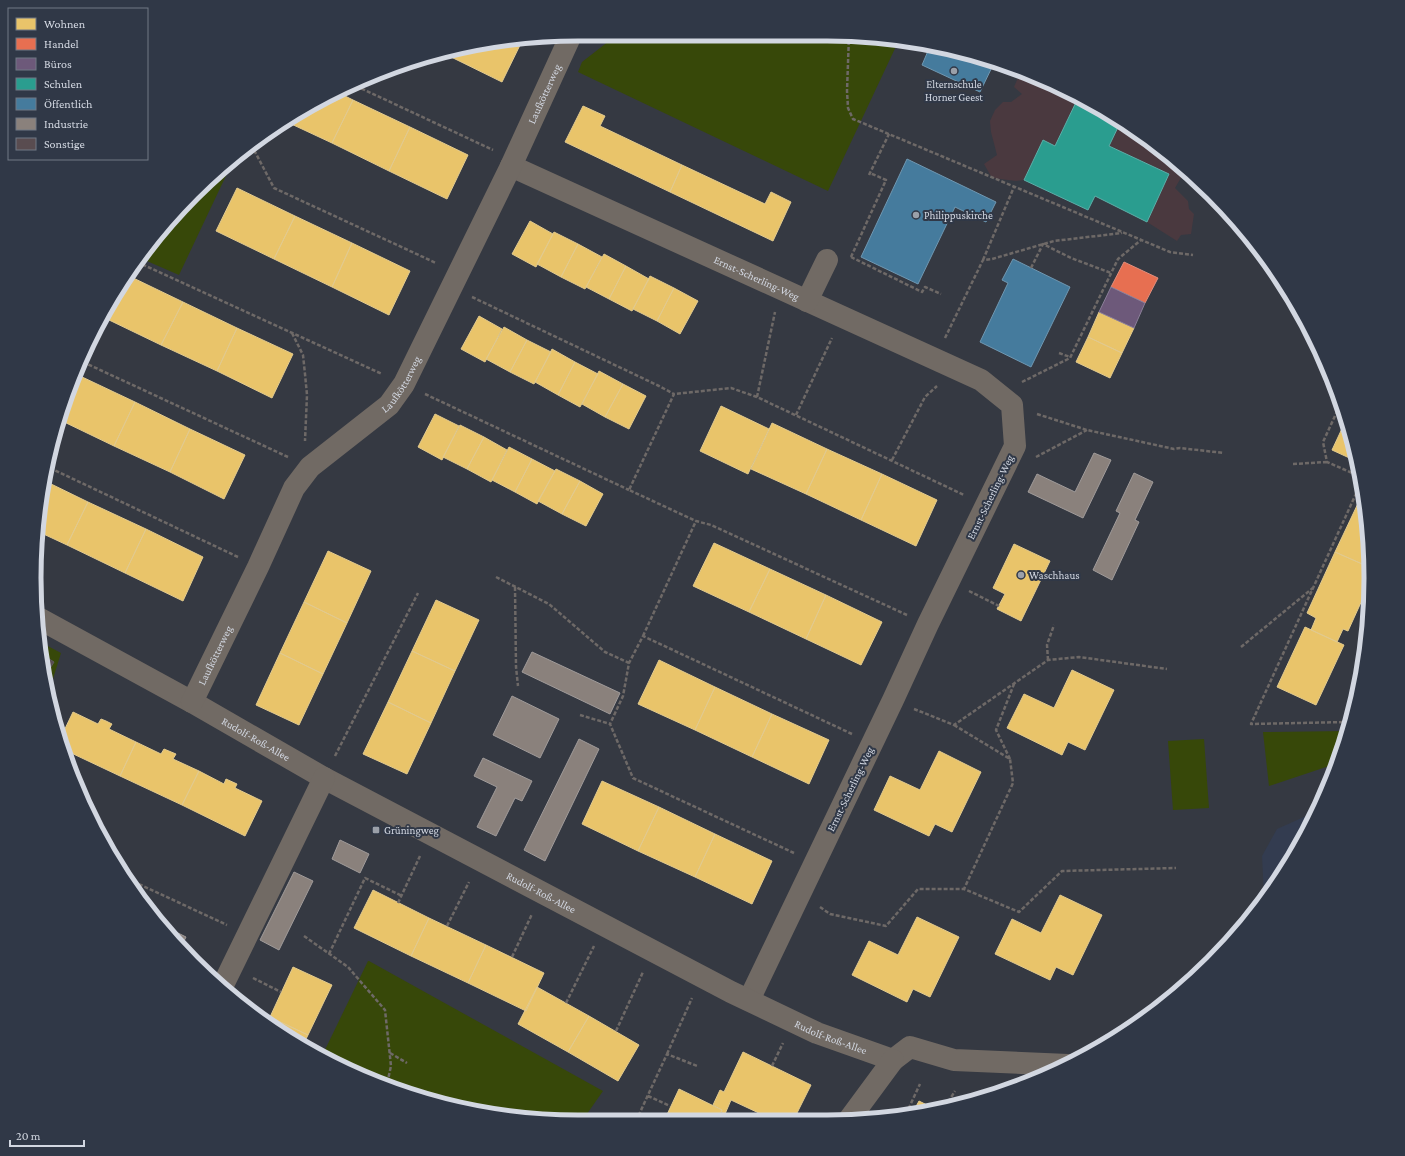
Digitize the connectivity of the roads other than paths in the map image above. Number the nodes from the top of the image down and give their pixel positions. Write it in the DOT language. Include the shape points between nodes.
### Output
graph roads {
  1 [pos="569,41"];
  2 [pos="512,163"];
  3 [pos="827,260"];
  4 [pos="808,301"];
  5 [pos="43,621"];
  6 [pos="192,702"];
  7 [pos="324,778"];
  8 [pos="227,976"];
  9 [pos="749,1000"];
  10 [pos="893,1060"];
  11 [pos="1053,1065"];
  12 [pos="853,1114"];
  1 -- 2 [label="street, Laufkötterweg"];
  2 -- 4 [label="street, Ernst-Scherling-Weg"];
  2 -- 6 [label="street, Laufkötterweg" via="404,384 389,405 310,467 294,488"];
  3 -- 4 [label="street"];
  4 -- 9 [label="street, Ernst-Scherling-Weg" via="981,380 1005,400 1015,446"];
  5 -- 6 [label="street, Rudolf-Roß-Allee"];
  6 -- 7 [label="street, Rudolf-Roß-Allee"];
  7 -- 8 [label="street"];
  7 -- 9 [label="street, Rudolf-Roß-Allee"];
  9 -- 10 [label="street, Rudolf-Roß-Allee" via="818,1033"];
  10 -- 11 [label="street" via="910,1047 954,1060"];
  10 -- 12 [label="street"];
}
